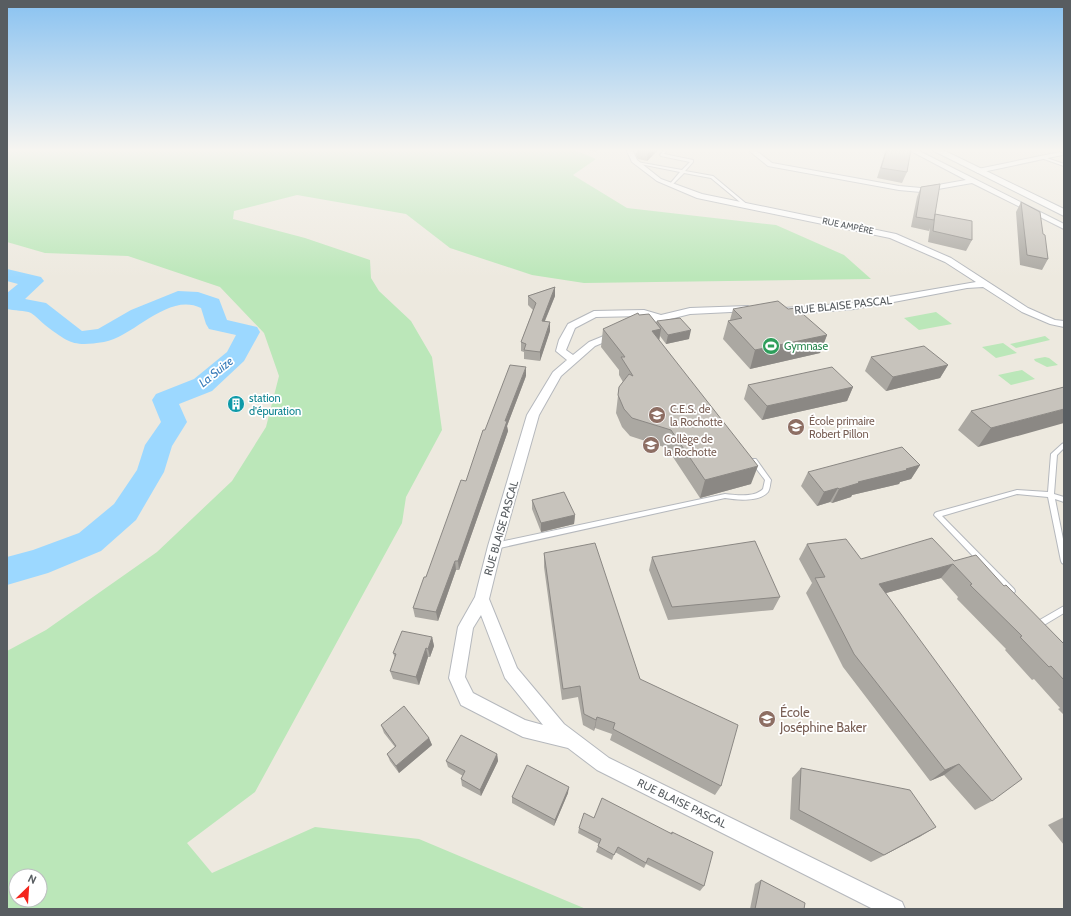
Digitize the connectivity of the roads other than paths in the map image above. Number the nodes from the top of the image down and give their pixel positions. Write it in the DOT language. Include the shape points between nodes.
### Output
graph roads {
  1 [pos="689,192"];
  2 [pos="730,192"];
  3 [pos="993,192"];
  4 [pos="1020,192"];
  5 [pos="747,206"];
  6 [pos="1064,213"];
  7 [pos="1064,227"];
  8 [pos="983,284"];
  9 [pos="757,311"];
  10 [pos="772,311"];
  11 [pos="661,319"];
  12 [pos="1064,324"];
  13 [pos="574,360"];
  14 [pos="1064,445"];
  15 [pos="748,455"];
  16 [pos="1051,495"];
  17 [pos="1064,500"];
  18 [pos="495,546"];
  19 [pos="1064,561"];
  20 [pos="1016,597"];
  21 [pos="482,599"];
  22 [pos="1064,609"];
  23 [pos="1041,622"];
  24 [pos="573,742"];
  25 [pos="895,909"];
  1 -- 5 [label="street, RUE AMPÈRE"];
  2 -- 5 [label="lane"];
  3 -- 7 [label="street"];
  4 -- 6 [label="street"];
  5 -- 8 [label="street, RUE AMPÈRE" via="893,236 948,260"];
  8 -- 10 [label="street, RUE BLAISE PASCAL" via="866,305 809,311"];
  8 -- 12 [label="street, RUE AMPÈRE" via="1031,313"];
  9 -- 11 [label="street, RUE BLAISE PASCAL" via="690,311"];
  11 -- 13 [label="street, RUE BLAISE PASCAL" via="592,344"];
  11 -- 13 [label="street" via="644,313 594,314 571,326 564,340 561,351"];
  13 -- 18 [label="street, RUE BLAISE PASCAL" via="557,374 533,415"];
  14 -- 16 [label="lane" via="1054,454"];
  15 -- 18 [label="lane" via="768,480 764,493 759,496 725,496"];
  16 -- 17 [label="lane"];
  16 -- 19 [label="lane"];
  16 -- 20 [label="lane" via="1016,492 937,515"];
  18 -- 21 [label="street, RUE BLAISE PASCAL"];
  21 -- 24 [label="street, RUE BLAISE PASCAL" via="511,673 558,730"];
  21 -- 24 [label="street" via="466,627 458,678 467,698 523,728"];
  22 -- 23 [label="lane"];
  24 -- 25 [label="street, RUE BLAISE PASCAL" via="603,764"];
}
